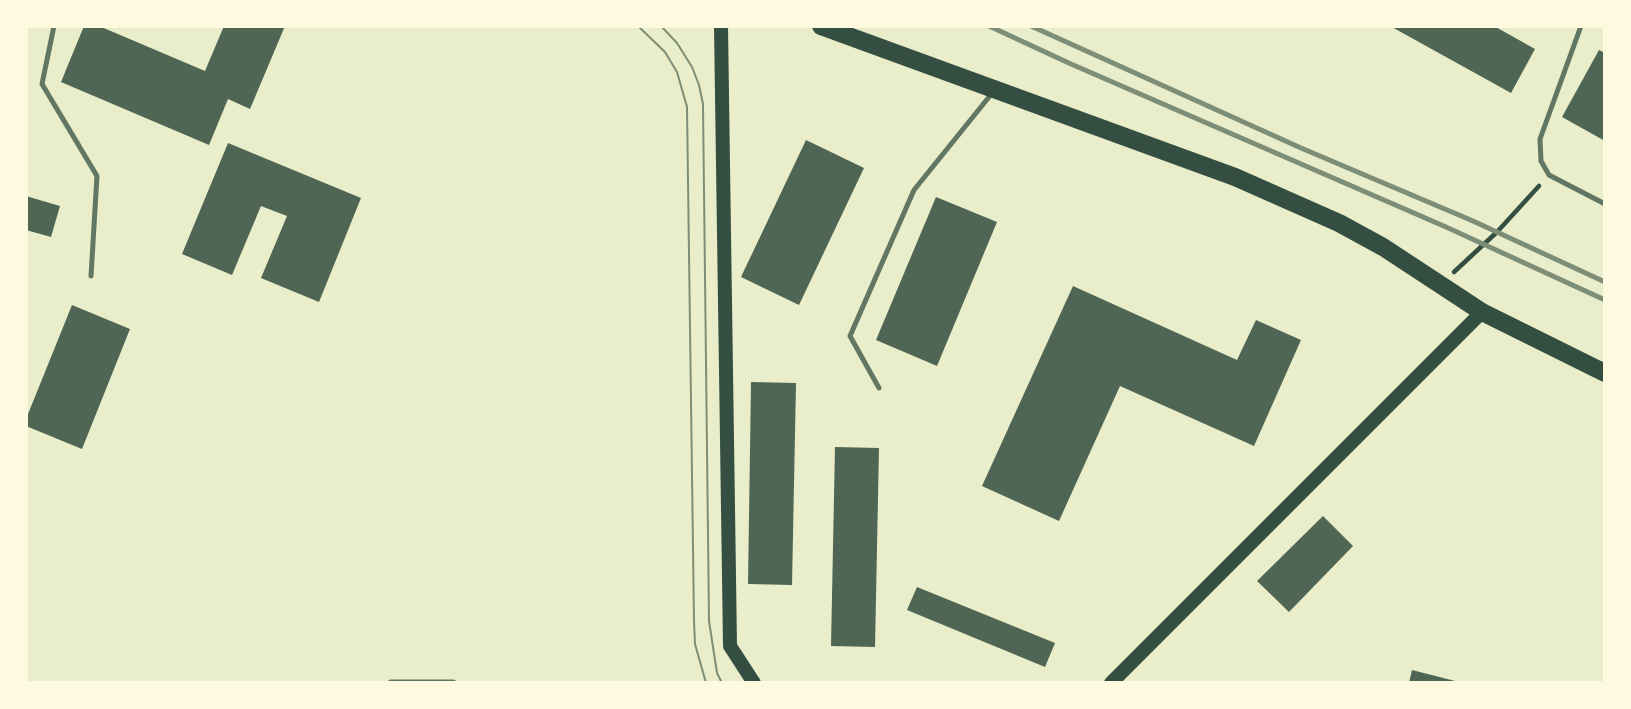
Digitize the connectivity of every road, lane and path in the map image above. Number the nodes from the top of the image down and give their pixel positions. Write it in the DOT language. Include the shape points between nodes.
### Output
graph roads {
  1 [pos="54,26"];
  2 [pos="721,26"];
  3 [pos="821,26"];
  4 [pos="1581,26"];
  5 [pos="995,89"];
  6 [pos="1549,175"];
  7 [pos="1605,204"];
  8 [pos="91,275"];
  9 [pos="1440,285"];
  10 [pos="1482,312"];
  11 [pos="1605,373"];
  12 [pos="879,388"];
  13 [pos="391,683"];
  14 [pos="453,683"];
  15 [pos="754,683"];
  16 [pos="1111,683"];
  1 -- 8 [label="lane" via="42,84 97,176"];
  2 -- 15 [label="main road" via="730,646"];
  3 -- 5 [label="main road"];
  4 -- 6 [label="lane" via="1540,139 1541,161"];
  5 -- 9 [label="main road" via="1258,187 1350,229"];
  5 -- 12 [label="lane" via="914,190 850,336"];
  6 -- 7 [label="lane"];
  6 -- 9 [label="path"];
  9 -- 10 [label="main road"];
  10 -- 11 [label="main road"];
  10 -- 16 [label="main road"];
  13 -- 14 [label="street"];
}
